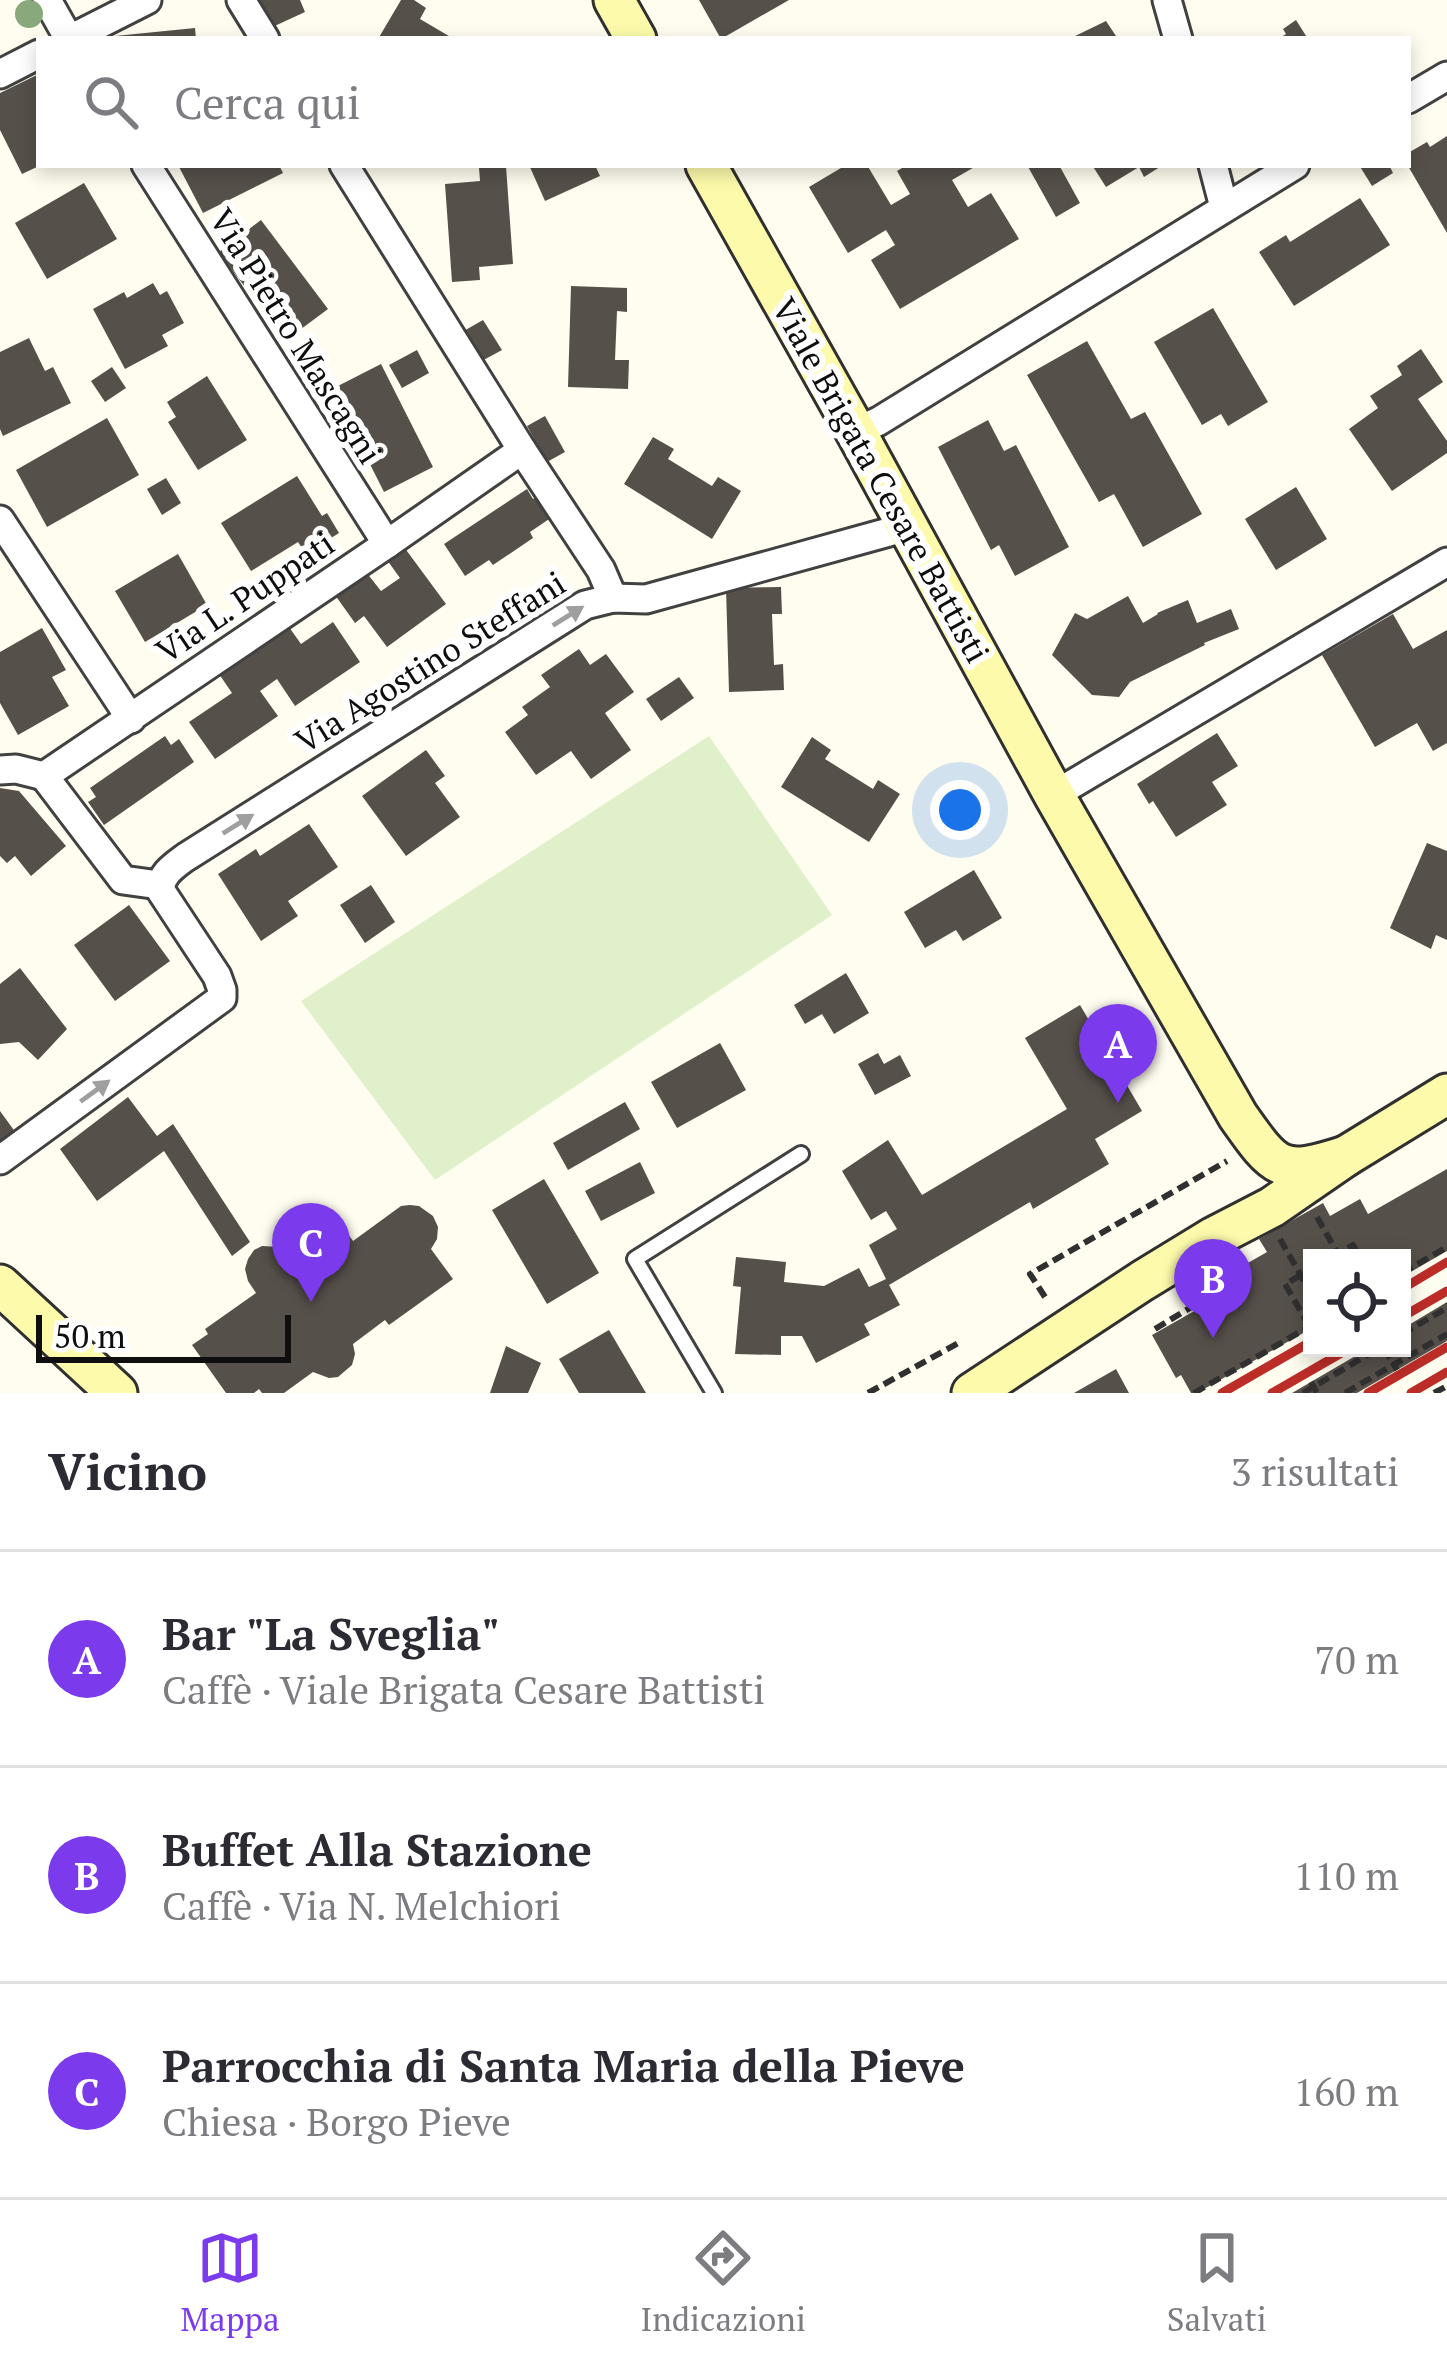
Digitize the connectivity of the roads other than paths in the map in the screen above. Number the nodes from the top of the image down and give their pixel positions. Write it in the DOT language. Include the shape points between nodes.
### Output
graph roads {
  1 [pos="46,0"];
  2 [pos="147,0"];
  3 [pos="241,0"];
  4 [pos="614,0"];
  5 [pos="1167,0"];
  6 [pos="67,36"];
  7 [pos="75,36"];
  8 [pos="263,36"];
  9 [pos="634,36"];
  10 [pos="1177,36"];
  11 [pos="36,56"];
  12 [pos="0,74"];
  13 [pos="1447,76"];
  14 [pos="1411,97"];
  15 [pos="148,168"];
  16 [pos="346,168"];
  17 [pos="708,168"];
  18 [pos="1214,168"];
  19 [pos="1290,168"];
  20 [pos="1224,207"];
  21 [pos="856,432"];
  22 [pos="522,449"];
  23 [pos="0,520"];
  24 [pos="907,526"];
  25 [pos="386,544"];
  26 [pos="1447,562"];
  27 [pos="613,598"];
  28 [pos="131,719"];
  29 [pos="0,770"];
  30 [pos="44,776"];
  31 [pos="1054,795"];
  32 [pos="159,885"];
  33 [pos="1447,1094"];
  34 [pos="801,1154"];
  35 [pos="1346,1156"];
  36 [pos="1269,1158"];
  37 [pos="0,1160"];
  38 [pos="1217,1252"];
  39 [pos="0,1285"];
  40 [pos="117,1393"];
  41 [pos="714,1393"];
  42 [pos="971,1393"];
  1 -- 6 [label="street"];
  2 -- 7 [label="street"];
  3 -- 8 [label="street"];
  4 -- 9 [label="street"];
  5 -- 10 [label="street"];
  11 -- 12 [label="street"];
  13 -- 14 [label="street"];
  15 -- 25 [label="street, Via Pietro Mascagni"];
  16 -- 22 [label="street"];
  17 -- 21 [label="street, Viale Brigata Cesare Battisti"];
  18 -- 20 [label="street"];
  19 -- 20 [label="street"];
  20 -- 21 [label="street"];
  21 -- 24 [label="street, Viale Brigata Cesare Battisti"];
  22 -- 25 [label="street, Via L. Puppati"];
  22 -- 27 [label="street"];
  23 -- 28 [label="street"];
  24 -- 27 [label="street, Via Agostino Steffani" via="646,599"];
  24 -- 31 [label="street, Viale Brigata Cesare Battisti"];
  25 -- 28 [label="street, Via L. Puppati"];
  26 -- 31 [label="street"];
  32 -- 27 [label="street, Via Agostino Steffani, one-way" via="186,856 585,605"];
  28 -- 30 [label="street, Via L. Puppati"];
  29 -- 30 [label="street"];
  30 -- 32 [label="street" via="123,880"];
  31 -- 36 [label="street, Viale Brigata Cesare Battisti"];
  37 -- 32 [label="street, one-way" via="222,998 217,976"];
  33 -- 35 [label="street"];
  34 -- 41 [label="lane" via="635,1259"];
  35 -- 36 [label="street" via="1303,1168"];
  35 -- 38 [label="street"];
  36 -- 38 [label="street"];
  38 -- 42 [label="street" via="1142,1281"];
  39 -- 40 [label="street"];
}
